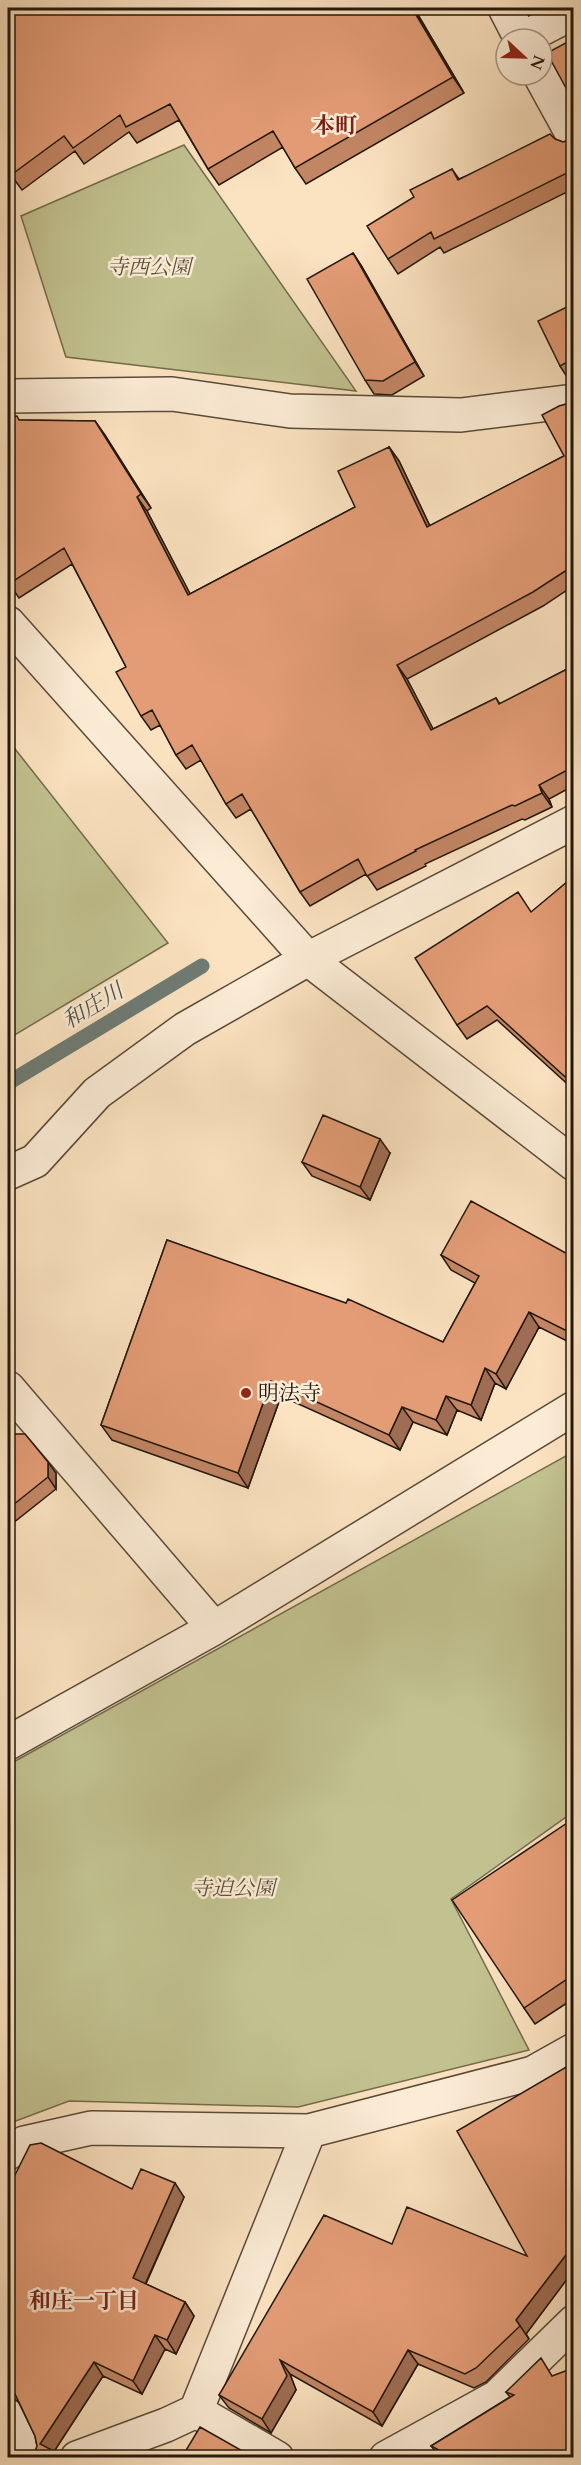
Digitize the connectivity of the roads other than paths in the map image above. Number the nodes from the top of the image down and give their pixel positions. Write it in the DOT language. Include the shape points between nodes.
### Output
graph roads {
  1 [pos="505,8"];
  2 [pos="573,12"];
  3 [pos="515,27"];
  4 [pos="544,27"];
  5 [pos="546,87"];
  6 [pos="573,137"];
  7 [pos="8,396"];
  8 [pos="573,401"];
  9 [pos="8,623"];
  10 [pos="573,822"];
  11 [pos="308,959"];
  12 [pos="573,1164"];
  13 [pos="8,1173"];
  14 [pos="8,1388"];
  15 [pos="573,1408"];
  16 [pos="214,1628"];
  17 [pos="8,1743"];
  18 [pos="573,2050"];
  19 [pos="309,2131"];
  20 [pos="8,2153"];
  21 [pos="573,2322"];
  22 [pos="196,2411"];
  23 [pos="8,2416"];
  24 [pos="28,2457"];
  25 [pos="76,2457"];
  26 [pos="277,2457"];
  27 [pos="386,2457"];
  1 -- 3 [label="street"];
  2 -- 4 [label="street"];
  5 -- 6 [label="street"];
  7 -- 8 [label="street" via="172,394 290,411 461,415"];
  9 -- 11 [label="street"];
  10 -- 11 [label="street"];
  11 -- 12 [label="street"];
  11 -- 13 [label="street" via="185,1029 97,1093 35,1161"];
  14 -- 16 [label="street"];
  15 -- 16 [label="street"];
  16 -- 17 [label="street"];
  18 -- 19 [label="street" via="533,2073"];
  19 -- 20 [label="street" via="91,2127 24,2143"];
  19 -- 22 [label="street"];
  21 -- 27 [label="street" via="497,2397"];
  22 -- 25 [label="street"];
  22 -- 26 [label="street"];
  23 -- 24 [label="street"];
}
